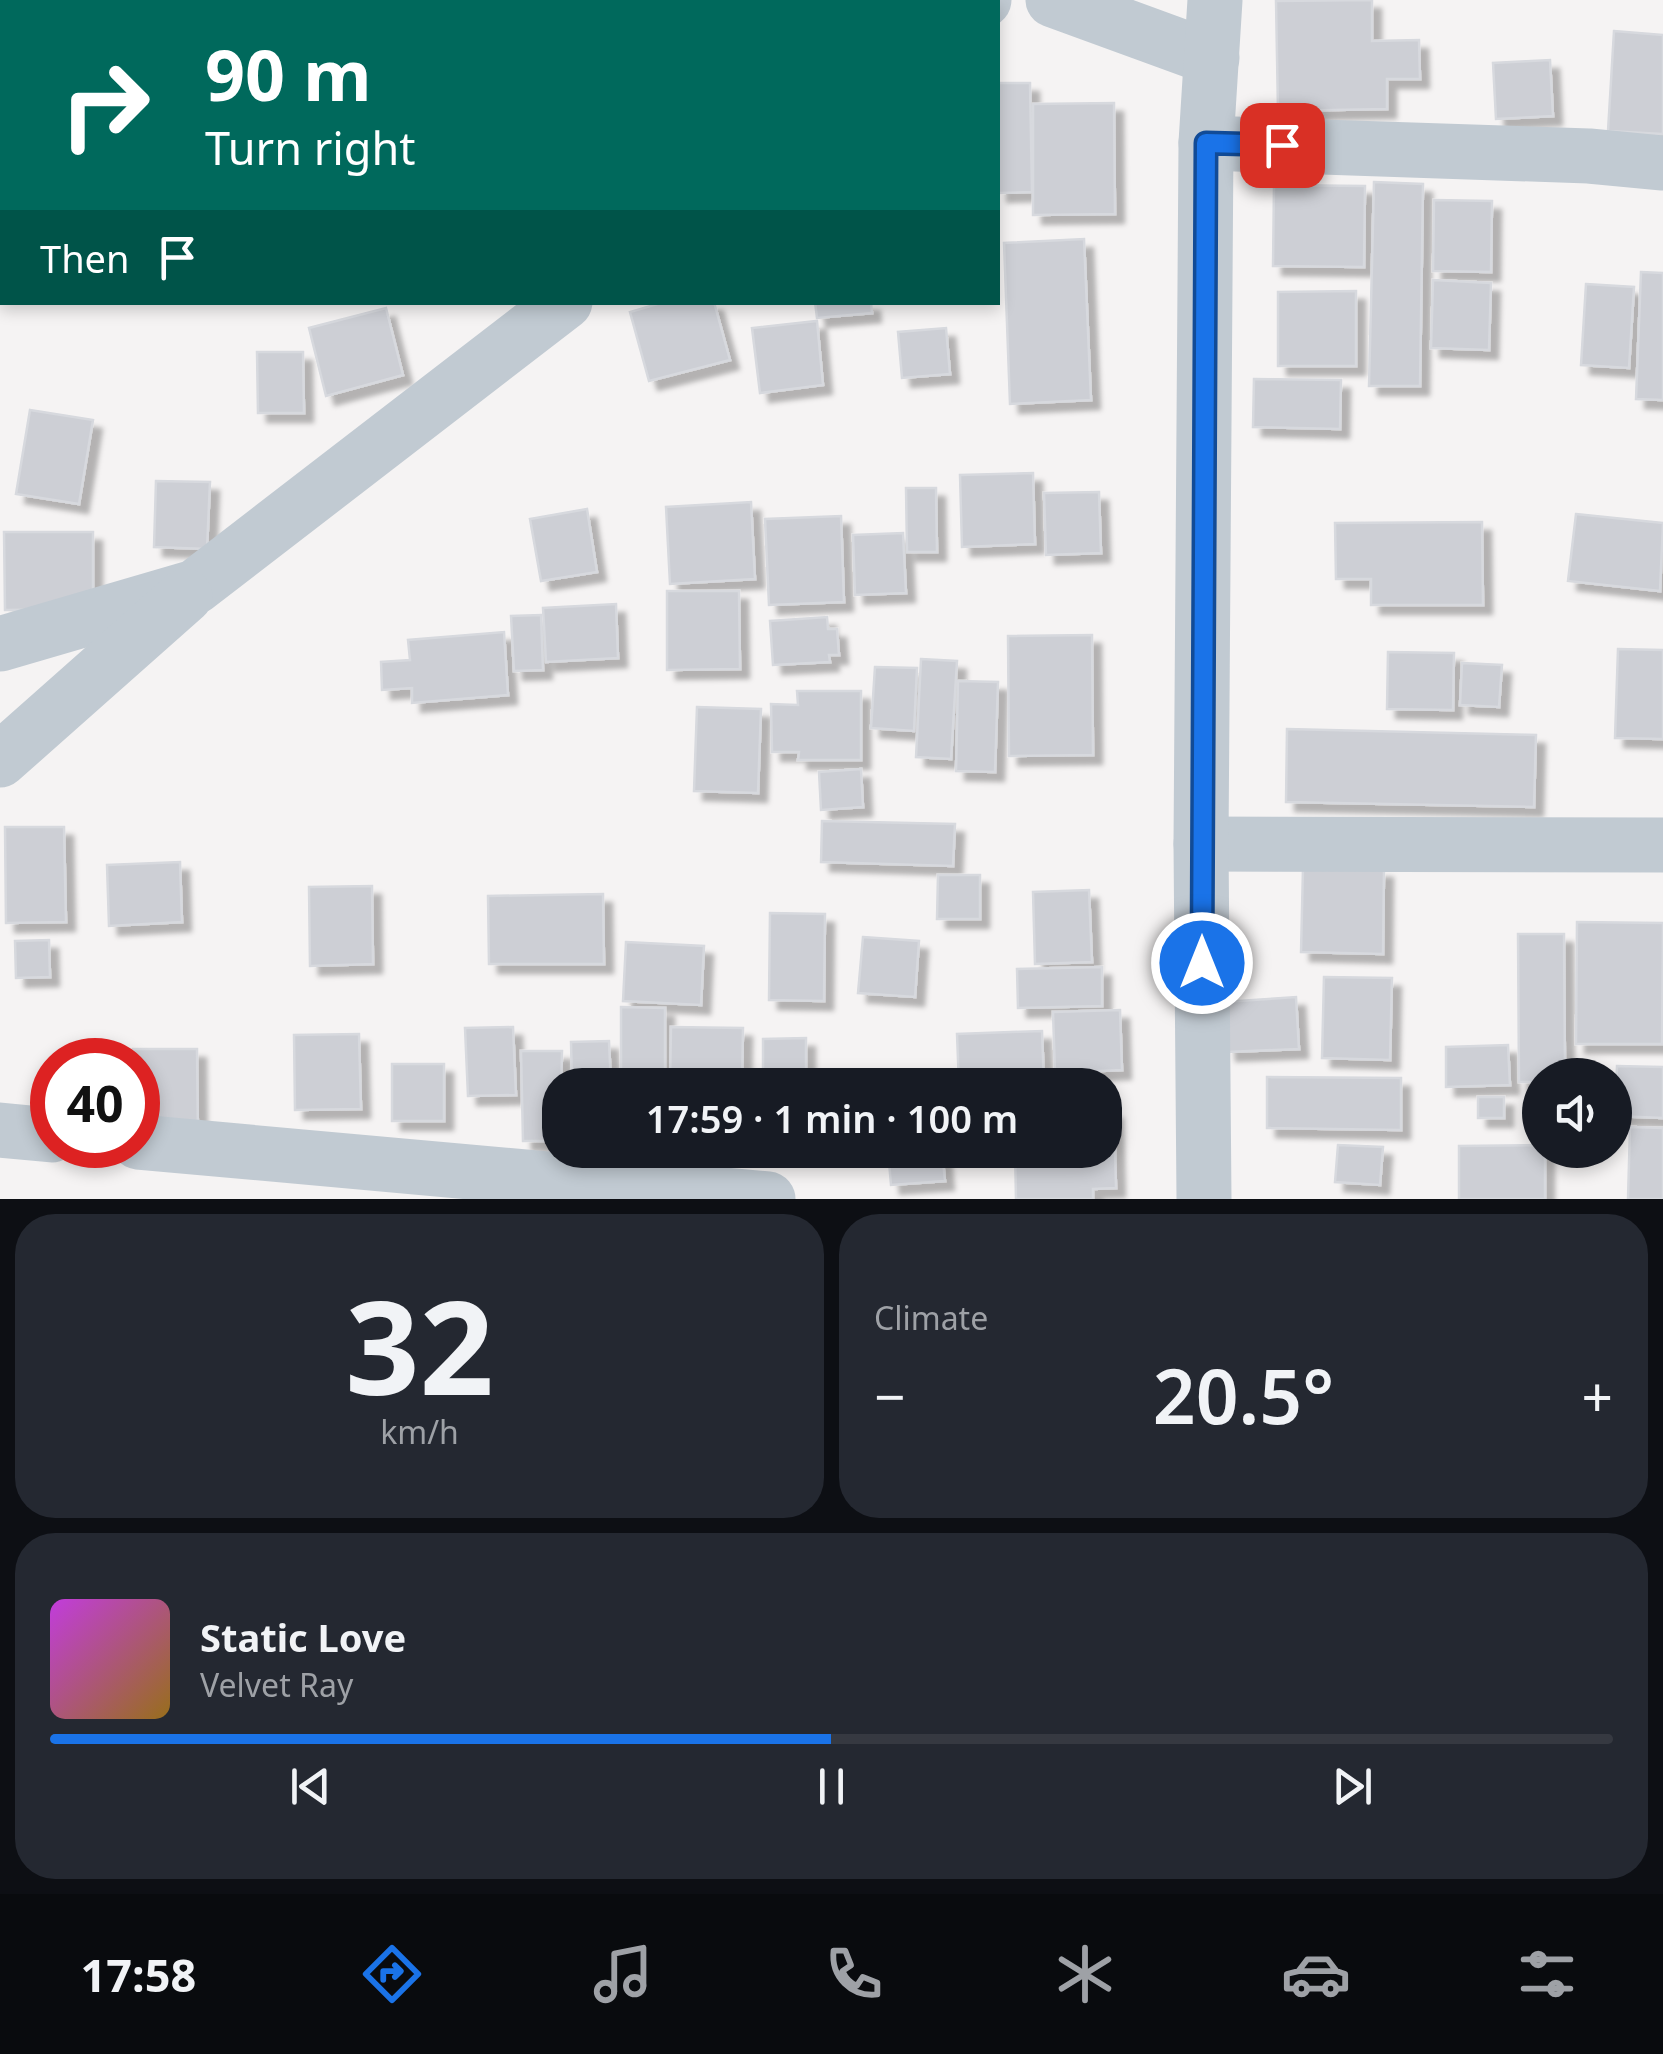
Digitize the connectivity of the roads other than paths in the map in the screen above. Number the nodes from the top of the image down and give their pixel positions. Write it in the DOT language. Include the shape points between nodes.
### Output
graph roads {
  1 [pos="1053,0"];
  2 [pos="1215,0"];
  3 [pos="1212,58"];
  4 [pos="1206,143"];
  5 [pos="1663,164"];
  6 [pos="561,305"];
  7 [pos="195,587"];
  8 [pos="0,644"];
  9 [pos="0,760"];
  10 [pos="1201,844"];
  11 [pos="1663,844"];
  12 [pos="0,1130"];
  13 [pos="30,1133"];
  14 [pos="160,1144"];
  15 [pos="768,1199"];
  16 [pos="1204,1199"];
  1 -- 3 [label="street"];
  2 -- 3 [label="street"];
  3 -- 4 [label="street"];
  4 -- 5 [label="street"];
  4 -- 10 [label="street"];
  6 -- 7 [label="street"];
  7 -- 8 [label="street"];
  7 -- 9 [label="street"];
  10 -- 11 [label="street"];
  10 -- 16 [label="street"];
  12 -- 13 [label="street"];
  14 -- 15 [label="street"];
}
